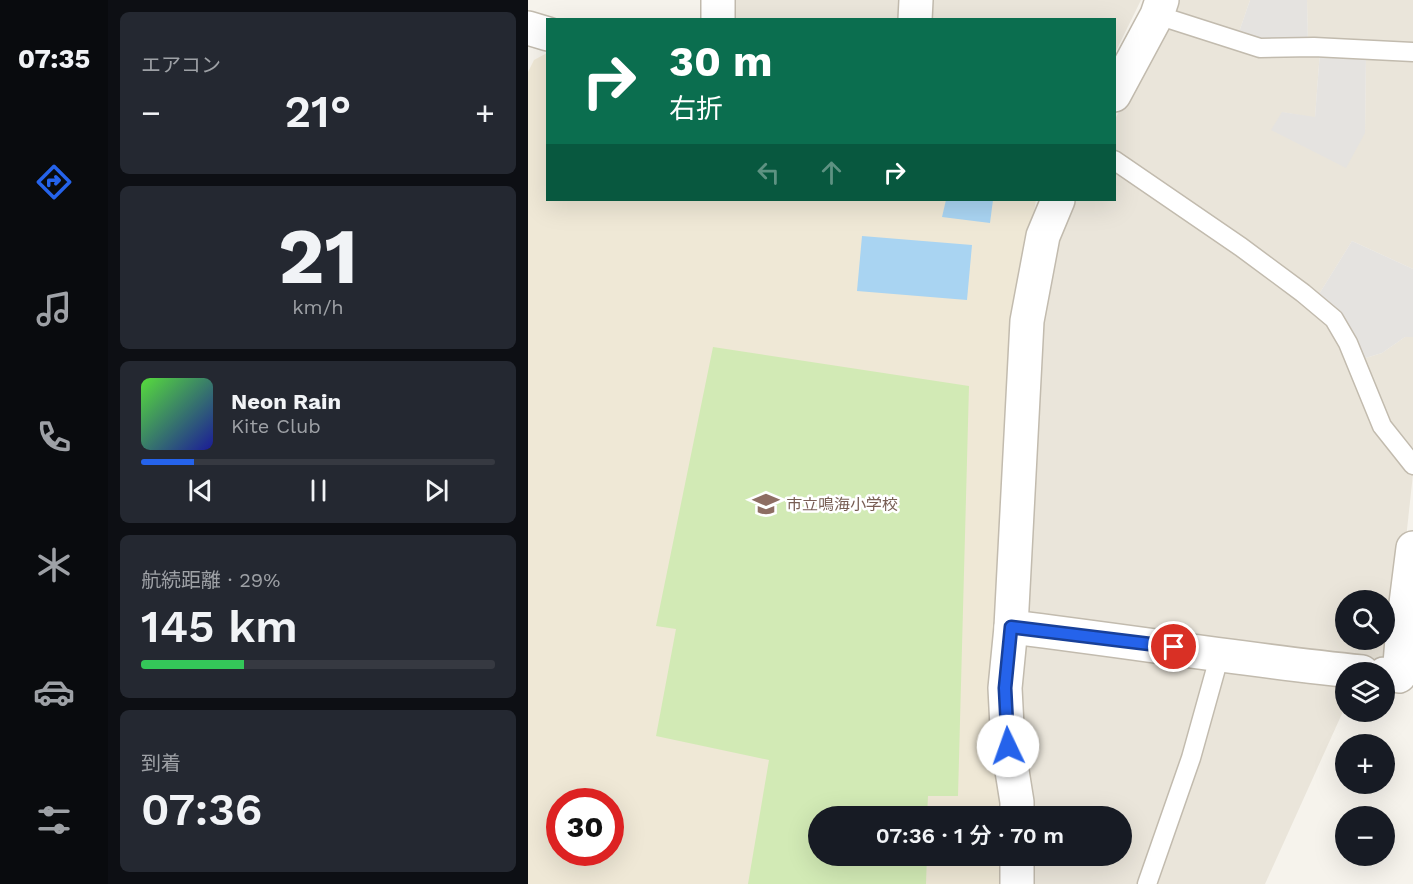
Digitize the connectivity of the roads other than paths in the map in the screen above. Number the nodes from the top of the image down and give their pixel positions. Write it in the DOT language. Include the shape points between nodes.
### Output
graph roads {
  1 [pos="718,0"];
  2 [pos="916,0"];
  3 [pos="1160,8"];
  4 [pos="718,18"];
  5 [pos="915,18"];
  6 [pos="528,28"];
  7 [pos="546,33"];
  8 [pos="1413,52"];
  9 [pos="1116,91"];
  10 [pos="1116,161"];
  11 [pos="1058,201"];
  12 [pos="1413,465"];
  13 [pos="1413,548"];
  14 [pos="1011,627"];
  15 [pos="1220,654"];
  16 [pos="1335,669"];
  17 [pos="1399,680"];
  18 [pos="1017,806"];
  19 [pos="1017,866"];
  20 [pos="1017,884"];
  21 [pos="1147,884"];
  1 -- 4 [label="street"];
  2 -- 5 [label="street"];
  3 -- 8 [label="lane" via="1260,48"];
  3 -- 9 [label="street"];
  6 -- 7 [label="street"];
  10 -- 12 [label="lane" via="1241,248 1334,320 1348,343 1382,426"];
  11 -- 14 [label="street" via="1043,236 1027,321"];
  13 -- 17 [label="street"];
  14 -- 15 [label="street"];
  14 -- 18 [label="street" via="1005,688"];
  15 -- 16 [label="street"];
  15 -- 21 [label="lane" via="1191,758"];
  19 -- 20 [label="street"];
}
